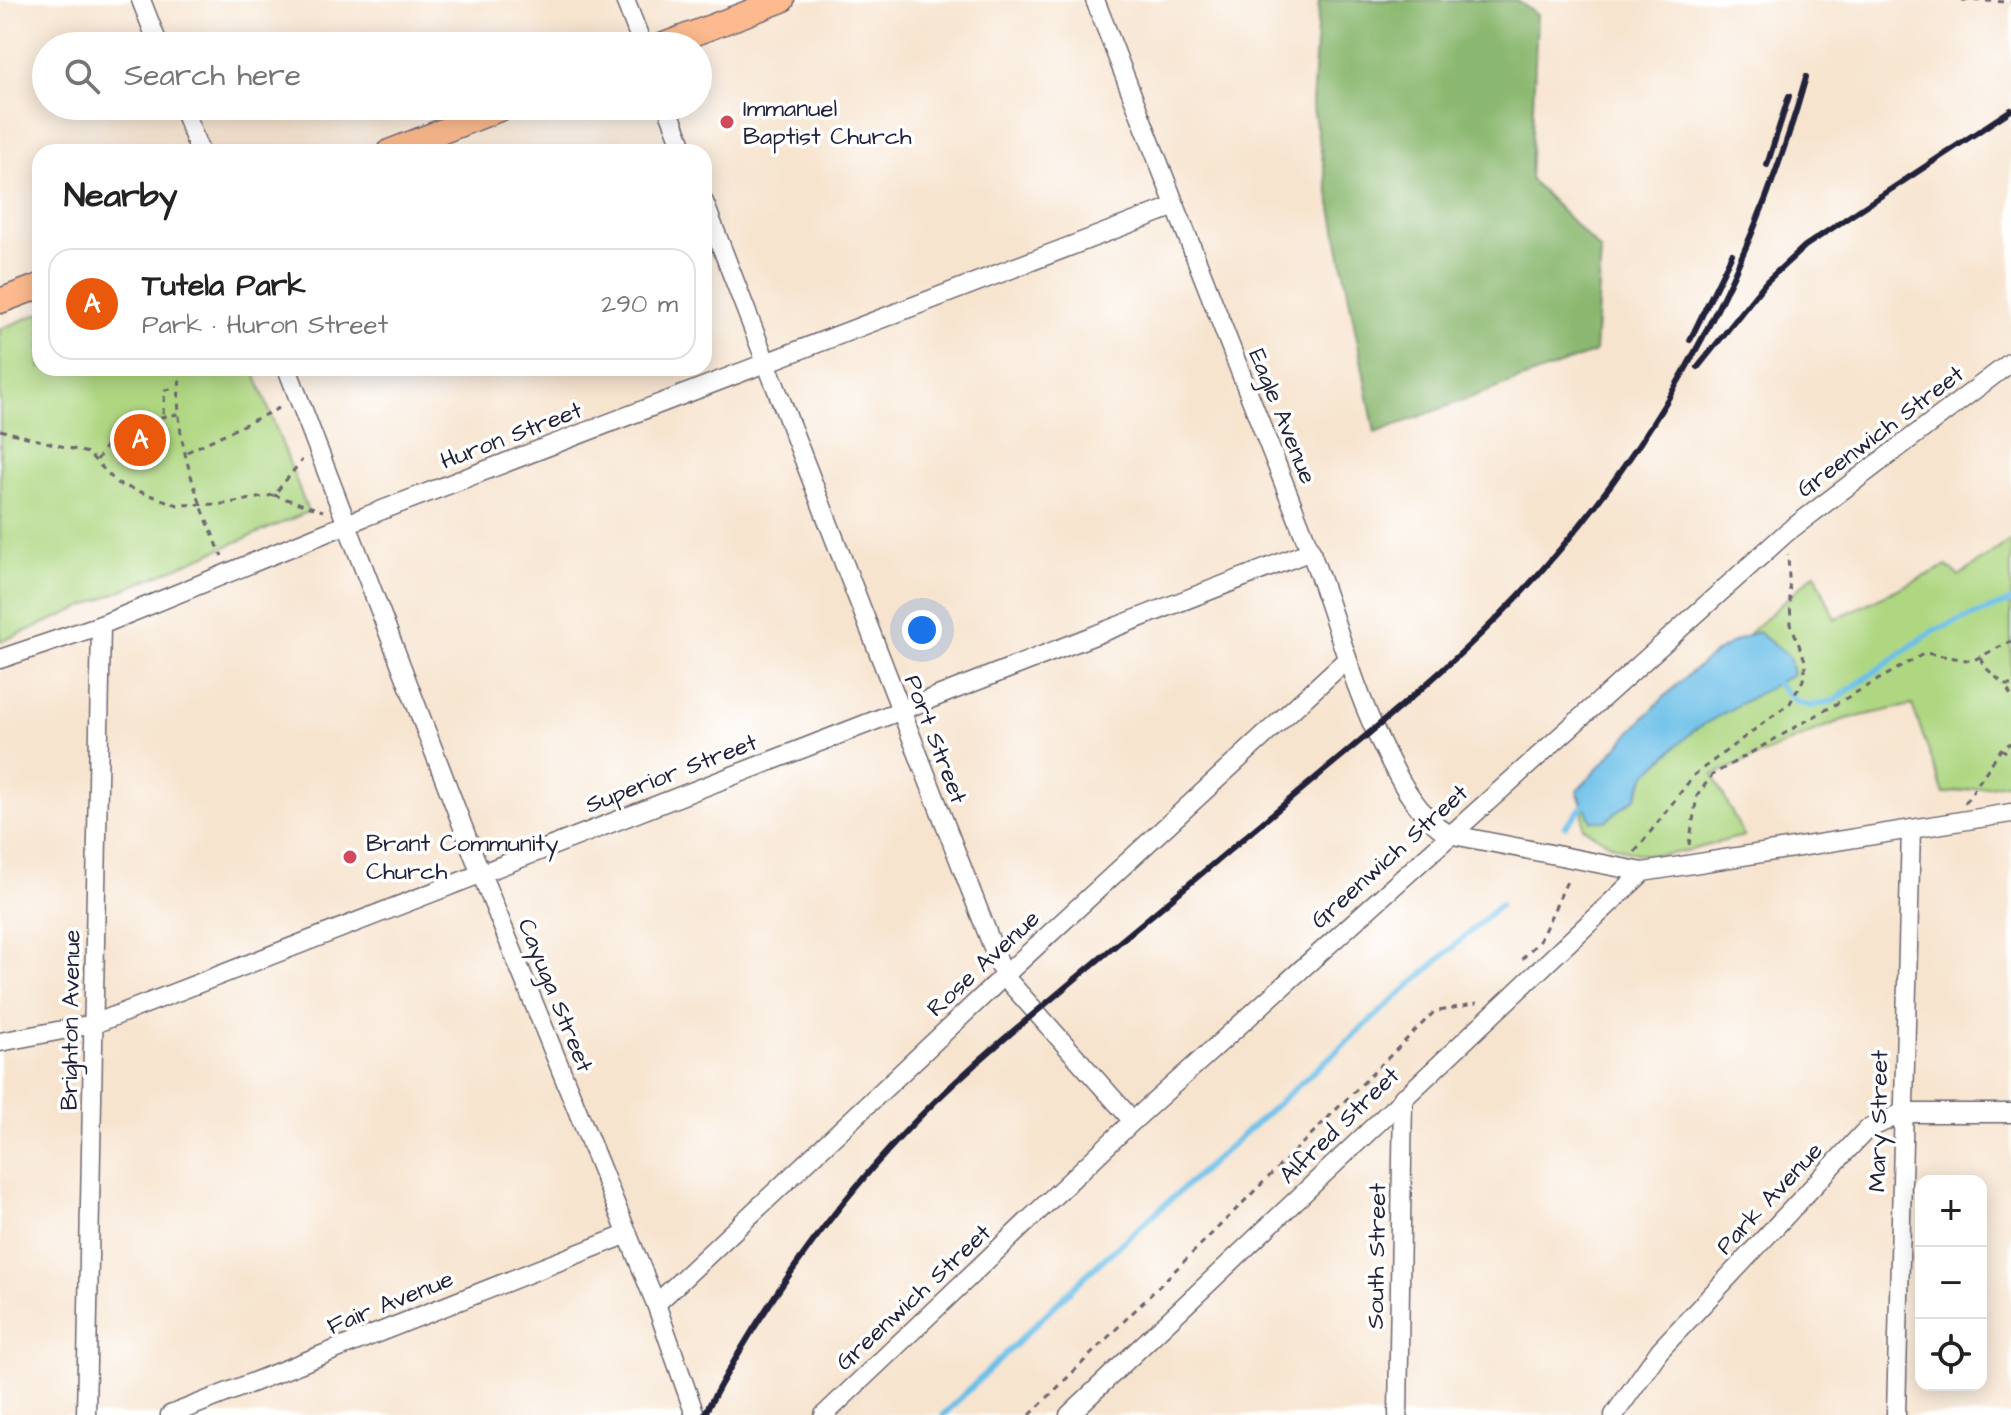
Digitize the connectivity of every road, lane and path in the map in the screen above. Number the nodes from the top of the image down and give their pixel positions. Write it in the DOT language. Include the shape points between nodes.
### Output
graph roads {
  1 [pos="141,0"];
  2 [pos="625,0"];
  3 [pos="782,0"];
  4 [pos="1095,0"];
  5 [pos="1962,0"];
  6 [pos="2011,2"];
  7 [pos="154,32"];
  8 [pos="638,32"];
  9 [pos="698,32"];
  10 [pos="187,120"];
  11 [pos="471,120"];
  12 [pos="672,120"];
  13 [pos="197,144"];
  14 [pos="410,144"];
  15 [pos="682,144"];
  16 [pos="1175,206"];
  17 [pos="712,223"];
  18 [pos="32,289"];
  19 [pos="0,301"];
  20 [pos="2011,362"];
  21 [pos="766,364"];
  22 [pos="180,376"];
  23 [pos="290,376"];
  24 [pos="177,388"];
  25 [pos="300,398"];
  26 [pos="179,414"];
  27 [pos="163,416"];
  28 [pos="0,430"];
  29 [pos="315,440"];
  30 [pos="187,452"];
  31 [pos="97,460"];
  32 [pos="274,495"];
  33 [pos="338,502"];
  34 [pos="199,505"];
  35 [pos="346,524"];
  36 [pos="1786,533"];
  37 [pos="1311,551"];
  38 [pos="230,574"];
  39 [pos="101,625"];
  40 [pos="2011,641"];
  41 [pos="1981,657"];
  42 [pos="0,659"];
  43 [pos="1346,660"];
  44 [pos="2005,685"];
  45 [pos="2011,685"];
  46 [pos="2011,696"];
  47 [pos="899,711"];
  48 [pos="2011,743"];
  49 [pos="2001,749"];
  50 [pos="2011,755"];
  51 [pos="2011,813"];
  52 [pos="1954,822"];
  53 [pos="1911,829"];
  54 [pos="1448,834"];
  55 [pos="1577,859"];
  56 [pos="1685,866"];
  57 [pos="1623,868"];
  58 [pos="481,872"];
  59 [pos="1643,872"];
  60 [pos="1520,961"];
  61 [pos="1004,976"];
  62 [pos="1481,1003"];
  63 [pos="94,1024"];
  64 [pos="0,1042"];
  65 [pos="1403,1097"];
  66 [pos="1902,1113"];
  67 [pos="2011,1113"];
  68 [pos="1133,1121"];
  69 [pos="628,1234"];
  70 [pos="656,1304"];
  71 [pos="86,1415"];
  72 [pos="170,1415"];
  73 [pos="695,1415"];
  74 [pos="824,1415"];
  75 [pos="1030,1415"];
  76 [pos="1069,1415"];
  77 [pos="1398,1415"];
  78 [pos="1614,1415"];
  79 [pos="1896,1415"];
  1 -- 7 [label="street"];
  2 -- 8 [label="street"];
  3 -- 9 [label="main road"];
  4 -- 16 [label="street, Eagle Avenue"];
  5 -- 6 [label="path"];
  10 -- 13 [label="street"];
  11 -- 14 [label="main road"];
  12 -- 15 [label="street"];
  16 -- 21 [label="street, Huron Street"];
  16 -- 37 [label="street, Eagle Avenue"];
  17 -- 21 [label="street, Port Street"];
  18 -- 19 [label="main road"];
  20 -- 36 [label="street, Greenwich Street"];
  21 -- 35 [label="street, Huron Street"];
  21 -- 47 [label="street, Port Street"];
  22 -- 24 [label="path"];
  23 -- 25 [label="street, Cayuga Street"];
  24 -- 26 [label="path"];
  24 -- 27 [label="path" via="165,390"];
  25 -- 29 [label="street, Cayuga Street"];
  25 -- 30 [label="path"];
  26 -- 27 [label="path"];
  26 -- 30 [label="path"];
  27 -- 31 [label="path" via="120,424"];
  28 -- 31 [label="path" via="88,453"];
  29 -- 32 [label="path"];
  29 -- 33 [label="street, Cayuga Street"];
  30 -- 34 [label="path"];
  31 -- 34 [label="path" via="118,484 178,505"];
  32 -- 33 [label="path" via="320,512"];
  32 -- 34 [label="path"];
  33 -- 35 [label="street, Cayuga Street"];
  34 -- 38 [label="path"];
  35 -- 38 [label="street, Huron Street"];
  35 -- 58 [label="street, Cayuga Street"];
  36 -- 54 [label="street, Greenwich Street"];
  36 -- 57 [label="path" via="1791,624 1806,663 1803,680 1790,703 1694,775"];
  37 -- 43 [label="street, Eagle Avenue"];
  37 -- 47 [label="street, Superior Street"];
  38 -- 39 [label="street, Huron Street"];
  39 -- 42 [label="street, Huron Street"];
  39 -- 63 [label="street, Brighton Avenue"];
  40 -- 41 [label="path"];
  41 -- 44 [label="path"];
  41 -- 56 [label="path" via="1972,661 1925,653 1712,775 1697,796"];
  43 -- 54 [label="street, Eagle Avenue" via="1405,788 1426,820"];
  43 -- 61 [label="street, Rose Avenue"];
  44 -- 45 [label="path"];
  44 -- 46 [label="path"];
  47 -- 58 [label="street, Superior Street"];
  47 -- 61 [label="street, Port Street"];
  48 -- 49 [label="path"];
  49 -- 50 [label="path"];
  49 -- 52 [label="path"];
  51 -- 52 [label="street"];
  52 -- 53 [label="street"];
  53 -- 56 [label="street"];
  53 -- 66 [label="street, Mary Street"];
  54 -- 55 [label="street"];
  54 -- 68 [label="street, Greenwich Street"];
  55 -- 57 [label="street"];
  55 -- 60 [label="path" via="1540,940"];
  56 -- 59 [label="street"];
  57 -- 59 [label="street"];
  58 -- 63 [label="street, Superior Street"];
  58 -- 69 [label="street, Cayuga Street"];
  59 -- 65 [label="street, Alfred Street"];
  61 -- 68 [label="street, Port Street"];
  61 -- 70 [label="street, Rose Avenue"];
  62 -- 75 [label="path" via="1434,1012"];
  63 -- 64 [label="street, Superior Street"];
  63 -- 71 [label="street, Brighton Avenue"];
  65 -- 76 [label="street, Alfred Street"];
  65 -- 77 [label="street, South Street"];
  66 -- 67 [label="street, Park Avenue"];
  66 -- 78 [label="street, Park Avenue" via="1866,1130 1660,1350"];
  66 -- 79 [label="street, Mary Street"];
  68 -- 74 [label="street, Greenwich Street"];
  69 -- 70 [label="street, Cayuga Street"];
  69 -- 72 [label="street, Fair Avenue"];
  70 -- 73 [label="street, Cayuga Street"];
}
